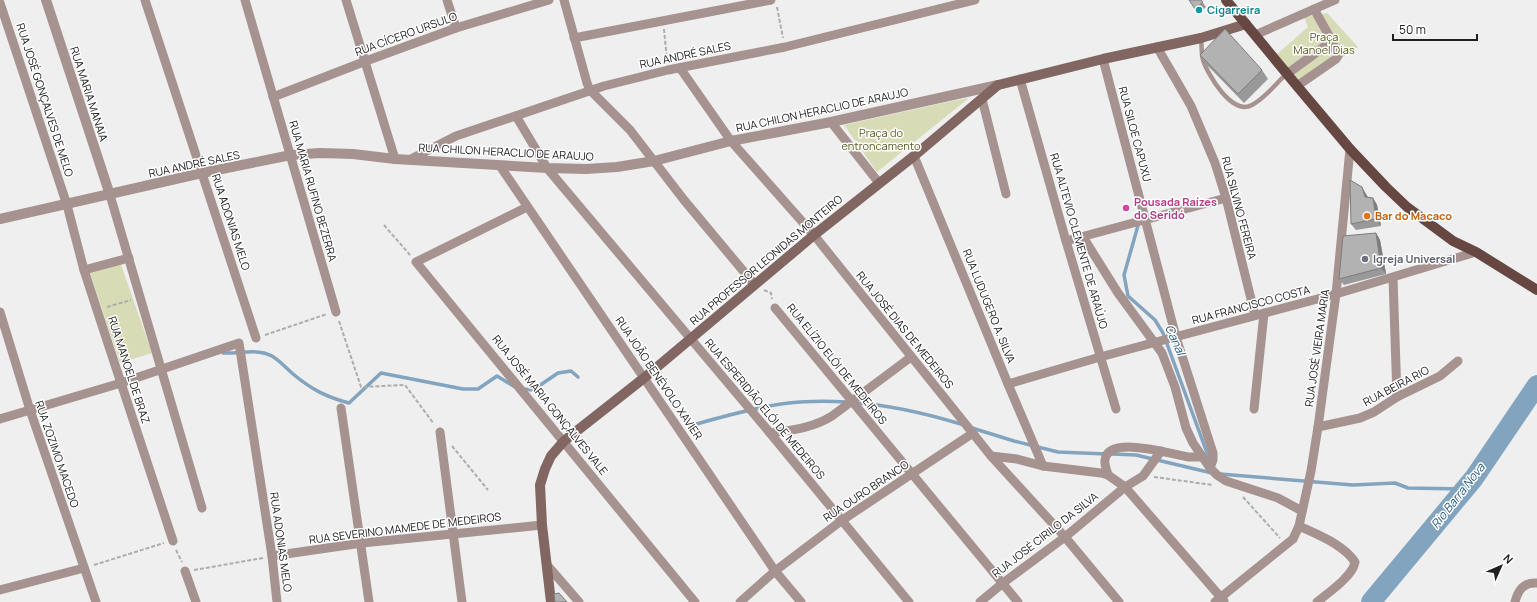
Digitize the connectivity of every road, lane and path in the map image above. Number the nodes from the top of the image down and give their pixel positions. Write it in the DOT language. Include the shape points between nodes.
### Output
graph roads {
  1 [pos="46,0"];
  2 [pos="145,0"];
  3 [pos="245,0"];
  4 [pos="346,0"];
  5 [pos="447,0"];
  6 [pos="549,0"];
  7 [pos="564,0"];
  8 [pos="771,0"];
  9 [pos="776,0"];
  10 [pos="975,0"];
  11 [pos="1226,0"];
  12 [pos="1335,0"];
  13 [pos="0,3"];
  14 [pos="1314,9"];
  15 [pos="663,20"];
  16 [pos="1246,24"];
  17 [pos="456,28"];
  18 [pos="1256,35"];
  19 [pos="574,38"];
  20 [pos="1201,38"];
  21 [pos="1332,41"];
  22 [pos="785,47"];
  23 [pos="1157,48"];
  24 [pos="1103,59"];
  25 [pos="366,61"];
  26 [pos="680,68"];
  27 [pos="668,70"];
  28 [pos="1286,74"];
  29 [pos="1020,79"];
  30 [pos="998,85"];
  31 [pos="1297,86"];
  32 [pos="590,90"];
  33 [pos="273,97"];
  34 [pos="982,99"];
  35 [pos="516,116"];
  36 [pos="831,122"];
  37 [pos="731,141"];
  38 [pos="1350,149"];
  39 [pos="291,155"];
  40 [pos="914,156"];
  41 [pos="395,159"];
  42 [pos="409,160"];
  43 [pos="654,161"];
  44 [pos="500,166"];
  45 [pos="547,168"];
  46 [pos="202,173"];
  47 [pos="879,183"];
  48 [pos="1006,194"];
  49 [pos="110,195"];
  50 [pos="1226,198"];
  51 [pos="67,205"];
  52 [pos="527,207"];
  53 [pos="0,219"];
  54 [pos="1145,219"];
  55 [pos="384,225"];
  56 [pos="814,235"];
  57 [pos="1083,237"];
  58 [pos="1066,241"];
  59 [pos="1476,252"];
  60 [pos="128,258"];
  61 [pos="416,262"];
  62 [pos="84,270"];
  63 [pos="1393,278"];
  64 [pos="755,285"];
  65 [pos="1536,290"];
  66 [pos="1336,294"];
  67 [pos="140,298"];
  68 [pos="775,308"];
  69 [pos="96,310"];
  70 [pos="0,312"];
  71 [pos="336,312"];
  72 [pos="1259,314"];
  73 [pos="1176,337"];
  74 [pos="256,338"];
  75 [pos="691,338"];
  76 [pos="1156,342"];
  77 [pos="1100,356"];
  78 [pos="911,357"];
  79 [pos="1458,361"];
  80 [pos="162,369"];
  81 [pos="644,378"];
  82 [pos="121,383"];
  83 [pos="1008,384"];
  84 [pos="1397,397"];
  85 [pos="851,401"];
  86 [pos="341,408"];
  87 [pos="1116,408"];
  88 [pos="1254,409"];
  89 [pos="30,410"];
  90 [pos="0,419"];
  91 [pos="1318,427"];
  92 [pos="440,432"];
  93 [pos="770,433"];
  94 [pos="972,433"];
  95 [pos="564,441"];
  96 [pos="1161,452"];
  97 [pos="991,456"];
  98 [pos="1202,456"];
  99 [pos="1043,466"];
  100 [pos="1210,468"];
  101 [pos="912,474"];
  102 [pos="1108,475"];
  103 [pos="1143,476"];
  104 [pos="1219,485"];
  105 [pos="1125,487"];
  106 [pos="488,490"];
  107 [pos="1239,493"];
  108 [pos="202,508"];
  109 [pos="1302,511"];
  110 [pos="841,521"];
  111 [pos="542,524"];
  112 [pos="1299,526"];
  113 [pos="453,534"];
  114 [pos="1064,537"];
  115 [pos="173,541"];
  116 [pos="362,544"];
  117 [pos="1286,545"];
  118 [pos="272,556"];
  119 [pos="547,565"];
  120 [pos="84,568"];
  121 [pos="186,571"];
  122 [pos="775,571"];
  123 [pos="1003,583"];
  124 [pos="1533,583"];
  125 [pos="0,590"];
  126 [pos="1220,601"];
  127 [pos="96,602"];
  128 [pos="196,602"];
  129 [pos="277,602"];
  130 [pos="369,602"];
  131 [pos="462,602"];
  132 [pos="551,602"];
  133 [pos="579,602"];
  134 [pos="696,602"];
  135 [pos="740,602"];
  136 [pos="801,602"];
  137 [pos="909,602"];
  138 [pos="980,602"];
  139 [pos="1018,602"];
  140 [pos="1118,602"];
  141 [pos="1317,602"];
  142 [pos="1515,602"];
  1 -- 49 [label="street, RUA MARIA MANAIA"];
  2 -- 46 [label="street, RUA ADONIAS MELO"];
  3 -- 33 [label="street, RUA MARIA RUFINO BEZERRA"];
  4 -- 25 [label="street"];
  5 -- 17 [label="street"];
  6 -- 17 [label="street, RUA CÍCERO URSULO"];
  7 -- 19 [label="street"];
  8 -- 15 [label="street"];
  9 -- 22 [label="path"];
  10 -- 22 [label="street, RUA ANDRÉ SALES"];
  11 -- 16 [label="main road"];
  12 -- 14 [label="street"];
  13 -- 51 [label="street, RUA JOSÉ GONÇALVES DE MELO"];
  14 -- 18 [label="street"];
  14 -- 21 [label="street"];
  15 -- 19 [label="street"];
  15 -- 27 [label="path"];
  16 -- 18 [label="main road"];
  16 -- 20 [label="main road, RUA CHILON HERACLIO DE ARAUJO"];
  17 -- 25 [label="street, RUA CÍCERO URSULO"];
  18 -- 28 [label="main road"];
  19 -- 32 [label="street"];
  20 -- 23 [label="main road, RUA CHILON HERACLIO DE ARAUJO"];
  20 -- 28 [label="lane" via="1203,59 1209,75 1234,104 1244,108 1252,105"];
  21 -- 28 [label="street"];
  21 -- 31 [label="street" via="1338,54 1337,58"];
  22 -- 26 [label="street, RUA ANDRÉ SALES"];
  23 -- 24 [label="main road, RUA CHILON HERACLIO DE ARAUJO"];
  23 -- 50 [label="street, RUA SILVINO FEREIRA" via="1204,135"];
  24 -- 29 [label="main road, RUA CHILON HERACLIO DE ARAUJO"];
  24 -- 54 [label="street, RUA SILOE CAPUXU"];
  25 -- 33 [label="street, RUA CÍCERO URSULO"];
  25 -- 41 [label="street"];
  26 -- 27 [label="street, RUA ANDRÉ SALES"];
  26 -- 37 [label="street, RUA JOSÉ DIAS DE MEDEIROS"];
  27 -- 32 [label="street, RUA ANDRÉ SALES"];
  28 -- 31 [label="main road"];
  29 -- 30 [label="main road, RUA CHILON HERACLIO DE ARAUJO"];
  29 -- 58 [label="street, RUA ALTEVIO CLEMENTE DE ARAÚJO"];
  30 -- 34 [label="main road, RUA PROFESSOR LEONIDAS MONTEIRO"];
  30 -- 36 [label="street, RUA CHILON HERACLIO DE ARAUJO"];
  31 -- 38 [label="main road"];
  32 -- 35 [label="street, RUA ANDRÉ SALES"];
  32 -- 43 [label="street" via="630,130"];
  33 -- 39 [label="street, RUA MARIA RUFINO BEZERRA"];
  34 -- 40 [label="main road, RUA PROFESSOR LEONIDAS MONTEIRO"];
  34 -- 48 [label="street"];
  35 -- 42 [label="street, RUA ANDRÉ SALES" via="456,136"];
  35 -- 45 [label="street, RUA ESPERIDIÃO ELÓI DE MEDEIROS"];
  36 -- 37 [label="street, RUA CHILON HERACLIO DE ARAUJO"];
  36 -- 47 [label="street"];
  37 -- 43 [label="street, RUA CHILON HERACLIO DE ARAUJO"];
  37 -- 56 [label="street, RUA JOSÉ DIAS DE MEDEIROS"];
  38 -- 59 [label="main road" via="1407,207 1454,241"];
  38 -- 66 [label="street, RUA JOSÉ VIEIRA MARIA"];
  39 -- 41 [label="street, RUA ANDRÉ SALES" via="353,154"];
  39 -- 46 [label="street, RUA ANDRÉ SALES"];
  39 -- 71 [label="street, RUA MARIA RUFINO BEZERRA"];
  40 -- 47 [label="main road, RUA PROFESSOR LEONIDAS MONTEIRO"];
  40 -- 83 [label="street, RUA LUDUGERO A. SILVA"];
  41 -- 42 [label="street, RUA CHILON HERACLIO DE ARAUJO"];
  42 -- 44 [label="street, RUA CHILON HERACLIO DE ARAUJO"];
  43 -- 45 [label="street, RUA CHILON HERACLIO DE ARAUJO" via="617,167"];
  43 -- 64 [label="street"];
  44 -- 45 [label="street, RUA CHILON HERACLIO DE ARAUJO"];
  44 -- 52 [label="street, RUA JOÃO BENÉVOLO XAVIER"];
  45 -- 75 [label="street, RUA ESPERIDIÃO ELÓI DE MEDEIROS"];
  46 -- 49 [label="street, RUA ANDRÉ SALES"];
  46 -- 74 [label="street, RUA ADONIAS MELO"];
  47 -- 56 [label="main road, RUA PROFESSOR LEONIDAS MONTEIRO"];
  49 -- 51 [label="street, RUA ANDRÉ SALES"];
  49 -- 60 [label="street"];
  50 -- 54 [label="street"];
  50 -- 72 [label="street, RUA SILVINO FEREIRA"];
  51 -- 53 [label="street, RUA ANDRÉ SALES"];
  51 -- 62 [label="street, RUA MANOEL DE BRAZ"];
  52 -- 61 [label="street"];
  52 -- 81 [label="street, RUA JOÃO BENÉVOLO XAVIER"];
  54 -- 57 [label="street"];
  54 -- 73 [label="street, RUA SILOE CAPUXU"];
  55 -- 61 [label="path"];
  56 -- 64 [label="main road, RUA PROFESSOR LEONIDAS MONTEIRO"];
  56 -- 78 [label="street, RUA JOSÉ DIAS DE MEDEIROS"];
  57 -- 58 [label="street"];
  57 -- 76 [label="street" via="1118,293"];
  58 -- 77 [label="street, RUA ALTEVIO CLEMENTE DE ARAÚJO"];
  59 -- 63 [label="street, RUA FRANCISCO COSTA"];
  59 -- 65 [label="main road"];
  60 -- 62 [label="street"];
  60 -- 67 [label="street"];
  61 -- 95 [label="street, RUA JOSÉ MARIA GONÇALVES VALE"];
  62 -- 69 [label="street, RUA MANOEL DE BRAZ"];
  63 -- 66 [label="street, RUA FRANCISCO COSTA"];
  63 -- 84 [label="street"];
  64 -- 68 [label="path, RUA ELÍZIO ELÓI DE MEDEIROS" via="771,293"];
  64 -- 75 [label="main road, RUA PROFESSOR LEONIDAS MONTEIRO"];
  66 -- 72 [label="street, RUA FRANCISCO COSTA"];
  66 -- 91 [label="street, RUA JOSÉ VIEIRA MARIA"];
  67 -- 69 [label="path"];
  67 -- 80 [label="street"];
  68 -- 85 [label="street, RUA ELÍZIO ELÓI DE MEDEIROS"];
  69 -- 82 [label="street, RUA MANOEL DE BRAZ"];
  70 -- 89 [label="street, RUA ZOZIMO MACEDO"];
  71 -- 74 [label="path"];
  71 -- 92 [label="path" via="361,388 405,385"];
  72 -- 73 [label="street, RUA FRANCISCO COSTA"];
  72 -- 88 [label="street, RUA SILVINO FEREIRA"];
  73 -- 76 [label="street, RUA FRANCISCO COSTA"];
  73 -- 100 [label="street, RUA SILOE CAPUXU" via="1213,453"];
  75 -- 81 [label="main road, RUA PROFESSOR LEONIDAS MONTEIRO"];
  75 -- 93 [label="street, RUA ESPERIDIÃO ELÓI DE MEDEIROS"];
  76 -- 77 [label="street, RUA FRANCISCO COSTA"];
  76 -- 98 [label="street" via="1169,367 1192,443"];
  77 -- 83 [label="street, RUA FRANCISCO COSTA"];
  77 -- 87 [label="street, RUA ALTEVIO CLEMENTE DE ARAÚJO"];
  78 -- 85 [label="street"];
  78 -- 94 [label="street, RUA JOSÉ DIAS DE MEDEIROS"];
  79 -- 84 [label="street, RUA BEIRA RIO" via="1440,376"];
  80 -- 82 [label="street"];
  80 -- 108 [label="street"];
  80 -- 118 [label="street, RUA ADONIAS MELO" via="239,343"];
  81 -- 95 [label="main road, RUA PROFESSOR LEONIDAS MONTEIRO"];
  81 -- 122 [label="street, RUA JOÃO BENÉVOLO XAVIER"];
  82 -- 89 [label="street"];
  82 -- 115 [label="street, RUA MANOEL DE BRAZ"];
  83 -- 99 [label="street, RUA LUDUGERO A. SILVA"];
  84 -- 91 [label="street, RUA BEIRA RIO" via="1360,418"];
  85 -- 93 [label="street" via="821,423"];
  85 -- 101 [label="street, RUA ELÍZIO ELÓI DE MEDEIROS"];
  86 -- 116 [label="street"];
  89 -- 90 [label="street"];
  89 -- 120 [label="street, RUA ZOZIMO MACEDO"];
  91 -- 109 [label="street, RUA JOSÉ VIEIRA MARIA"];
  92 -- 106 [label="path"];
  92 -- 113 [label="street"];
  93 -- 110 [label="street, RUA ESPERIDIÃO ELÓI DE MEDEIROS"];
  94 -- 97 [label="street, RUA JOSÉ DIAS DE MEDEIROS"];
  94 -- 101 [label="street, RUA OURO BRANCO"];
  95 -- 111 [label="main road, RUA PROFESSOR LEONIDAS MONTEIRO" via="551,456 540,485"];
  95 -- 134 [label="street, RUA JOSÉ MARIA GONÇALVES VALE"];
  96 -- 98 [label="street" via="1190,457"];
  96 -- 102 [label="street" via="1122,446 1114,449 1104,460"];
  96 -- 103 [label="street"];
  97 -- 99 [label="street" via="1018,459"];
  97 -- 114 [label="street, RUA JOSÉ DIAS DE MEDEIROS"];
  98 -- 100 [label="street"];
  99 -- 102 [label="street" via="1088,470"];
  100 -- 109 [label="street" via="1226,481 1278,498"];
  101 -- 110 [label="street, RUA OURO BRANCO"];
  101 -- 123 [label="street, RUA ELÍZIO ELÓI DE MEDEIROS"];
  102 -- 105 [label="street"];
  103 -- 104 [label="path"];
  103 -- 105 [label="street, RUA JOSÉ CIRILO DA SILVA"];
  105 -- 114 [label="street, RUA JOSÉ CIRILO DA SILVA"];
  105 -- 126 [label="street"];
  107 -- 117 [label="path"];
  109 -- 112 [label="street, RUA JOSÉ VIEIRA MARIA"];
  110 -- 122 [label="street, RUA OURO BRANCO"];
  110 -- 137 [label="street, RUA ESPERIDIÃO ELÓI DE MEDEIROS"];
  111 -- 113 [label="street, RUA SEVERINO MAMEDE DE MEDEIROS"];
  111 -- 119 [label="main road, RUA PROFESSOR LEONIDAS MONTEIRO"];
  112 -- 117 [label="street, RUA JOSÉ VIEIRA MARIA" via="1293,539"];
  112 -- 141 [label="street" via="1330,541 1355,562 1342,581"];
  113 -- 116 [label="street, RUA SEVERINO MAMEDE DE MEDEIROS"];
  113 -- 131 [label="street"];
  114 -- 123 [label="street, RUA JOSÉ CIRILO DA SILVA"];
  114 -- 140 [label="street, RUA JOSÉ DIAS DE MEDEIROS"];
  115 -- 120 [label="path"];
  115 -- 121 [label="path"];
  116 -- 118 [label="street, RUA SEVERINO MAMEDE DE MEDEIROS"];
  116 -- 130 [label="street"];
  117 -- 126 [label="street, RUA JOSÉ VIEIRA MARIA"];
  118 -- 121 [label="path"];
  118 -- 129 [label="street, RUA ADONIAS MELO"];
  119 -- 132 [label="main road, RUA PROFESSOR LEONIDAS MONTEIRO"];
  119 -- 133 [label="street"];
  120 -- 125 [label="street"];
  120 -- 127 [label="street, RUA ZOZIMO MACEDO"];
  121 -- 128 [label="street"];
  122 -- 135 [label="street, RUA OURO BRANCO"];
  122 -- 136 [label="street, RUA JOÃO BENÉVOLO XAVIER"];
  123 -- 138 [label="street, RUA JOSÉ CIRILO DA SILVA"];
  123 -- 139 [label="street, RUA ELÍZIO ELÓI DE MEDEIROS"];
  124 -- 142 [label="street" via="1519,591"];
}
